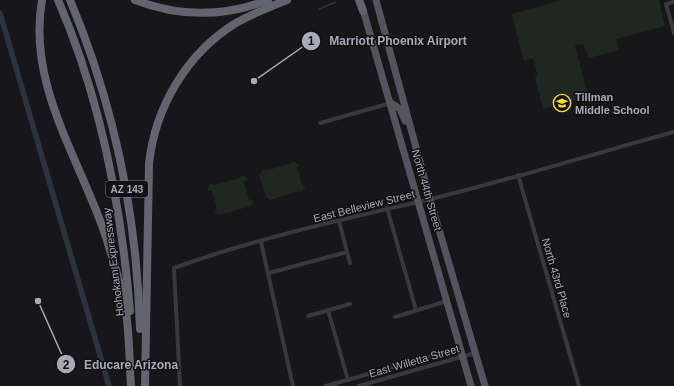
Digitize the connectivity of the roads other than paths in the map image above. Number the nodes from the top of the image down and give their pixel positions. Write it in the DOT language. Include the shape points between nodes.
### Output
graph roads {
  1 [pos="42,0"];
  2 [pos="58,0"];
  3 [pos="70,0"];
  4 [pos="135,0"];
  5 [pos="268,0"];
  6 [pos="286,0"];
  7 [pos="359,0"];
  8 [pos="376,1"];
  9 [pos="674,2"];
  10 [pos="363,11"];
  11 [pos="674,33"];
  12 [pos="399,87"];
  13 [pos="391,103"];
  14 [pos="320,123"];
  15 [pos="674,132"];
  16 [pos="418,153"];
  17 [pos="518,175"];
  18 [pos="430,199"];
  19 [pos="418,201"];
  20 [pos="387,208"];
  21 [pos="339,221"];
  22 [pos="261,242"];
  23 [pos="347,252"];
  24 [pos="350,263"];
  25 [pos="269,273"];
  26 [pos="447,301"];
  27 [pos="350,304"];
  28 [pos="328,310"];
  29 [pos="416,310"];
  30 [pos="308,316"];
  31 [pos="395,317"];
  32 [pos="460,348"];
  33 [pos="475,353"];
  34 [pos="463,356"];
  35 [pos="348,380"];
  36 [pos="132,386"];
  37 [pos="141,386"];
  38 [pos="145,386"];
  39 [pos="180,386"];
  40 [pos="293,386"];
  41 [pos="326,386"];
  42 [pos="359,386"];
  43 [pos="471,386"];
  44 [pos="484,386"];
  45 [pos="579,386"];
  1 -- 36 [label="highway" via="40,54 48,90 97,212 117,275 127,325"];
  2 -- 36 [label="highway, Hohokam Expressway / AZ 143" via="89,83 116,195 130,310"];
  3 -- 37 [label="highway, Hohokam Expressway / AZ 143" via="90,50 107,106 127,192 138,270"];
  4 -- 5 [label="highway" via="163,9 201,13 233,10"];
  6 -- 38 [label="highway" via="242,20 209,44 190,63 179,79 161,115 149,164"];
  7 -- 10 [label="highway"];
  8 -- 12 [label="main road, North 44th Street"];
  9 -- 11 [label="street" via="666,4"];
  10 -- 13 [label="main road, North 44th Street"];
  12 -- 13 [label="main road"];
  12 -- 16 [label="main road, North 44th Street"];
  13 -- 14 [label="street"];
  13 -- 16 [label="main road" via="400,109"];
  13 -- 19 [label="main road, North 44th Street"];
  15 -- 17 [label="street, East Belleview Street"];
  16 -- 18 [label="main road, North 44th Street"];
  17 -- 18 [label="street, East Belleview Street"];
  17 -- 45 [label="street, North 43rd Place"];
  18 -- 19 [label="street, East Belleview Street"];
  18 -- 33 [label="main road, North 44th Street"];
  19 -- 20 [label="street, East Belleview Street"];
  19 -- 26 [label="main road, North 44th Street"];
  20 -- 21 [label="street, East Belleview Street"];
  20 -- 29 [label="street"];
  21 -- 22 [label="street, East Belleview Street"];
  21 -- 23 [label="street"];
  22 -- 25 [label="street"];
  22 -- 39 [label="street, East Belleview Street" via="174,268"];
  23 -- 24 [label="street"];
  23 -- 25 [label="street"];
  25 -- 40 [label="street"];
  26 -- 29 [label="street"];
  26 -- 32 [label="main road, North 44th Street"];
  27 -- 28 [label="street"];
  28 -- 30 [label="street"];
  28 -- 35 [label="street"];
  29 -- 31 [label="street"];
  32 -- 34 [label="main road, North 44th Street"];
  32 -- 35 [label="street"];
  33 -- 34 [label="street, East Willetta Street"];
  33 -- 44 [label="main road, North 44th Street"];
  34 -- 42 [label="street, East Willetta Street"];
  34 -- 43 [label="main road, North 44th Street"];
  35 -- 41 [label="street"];
}
